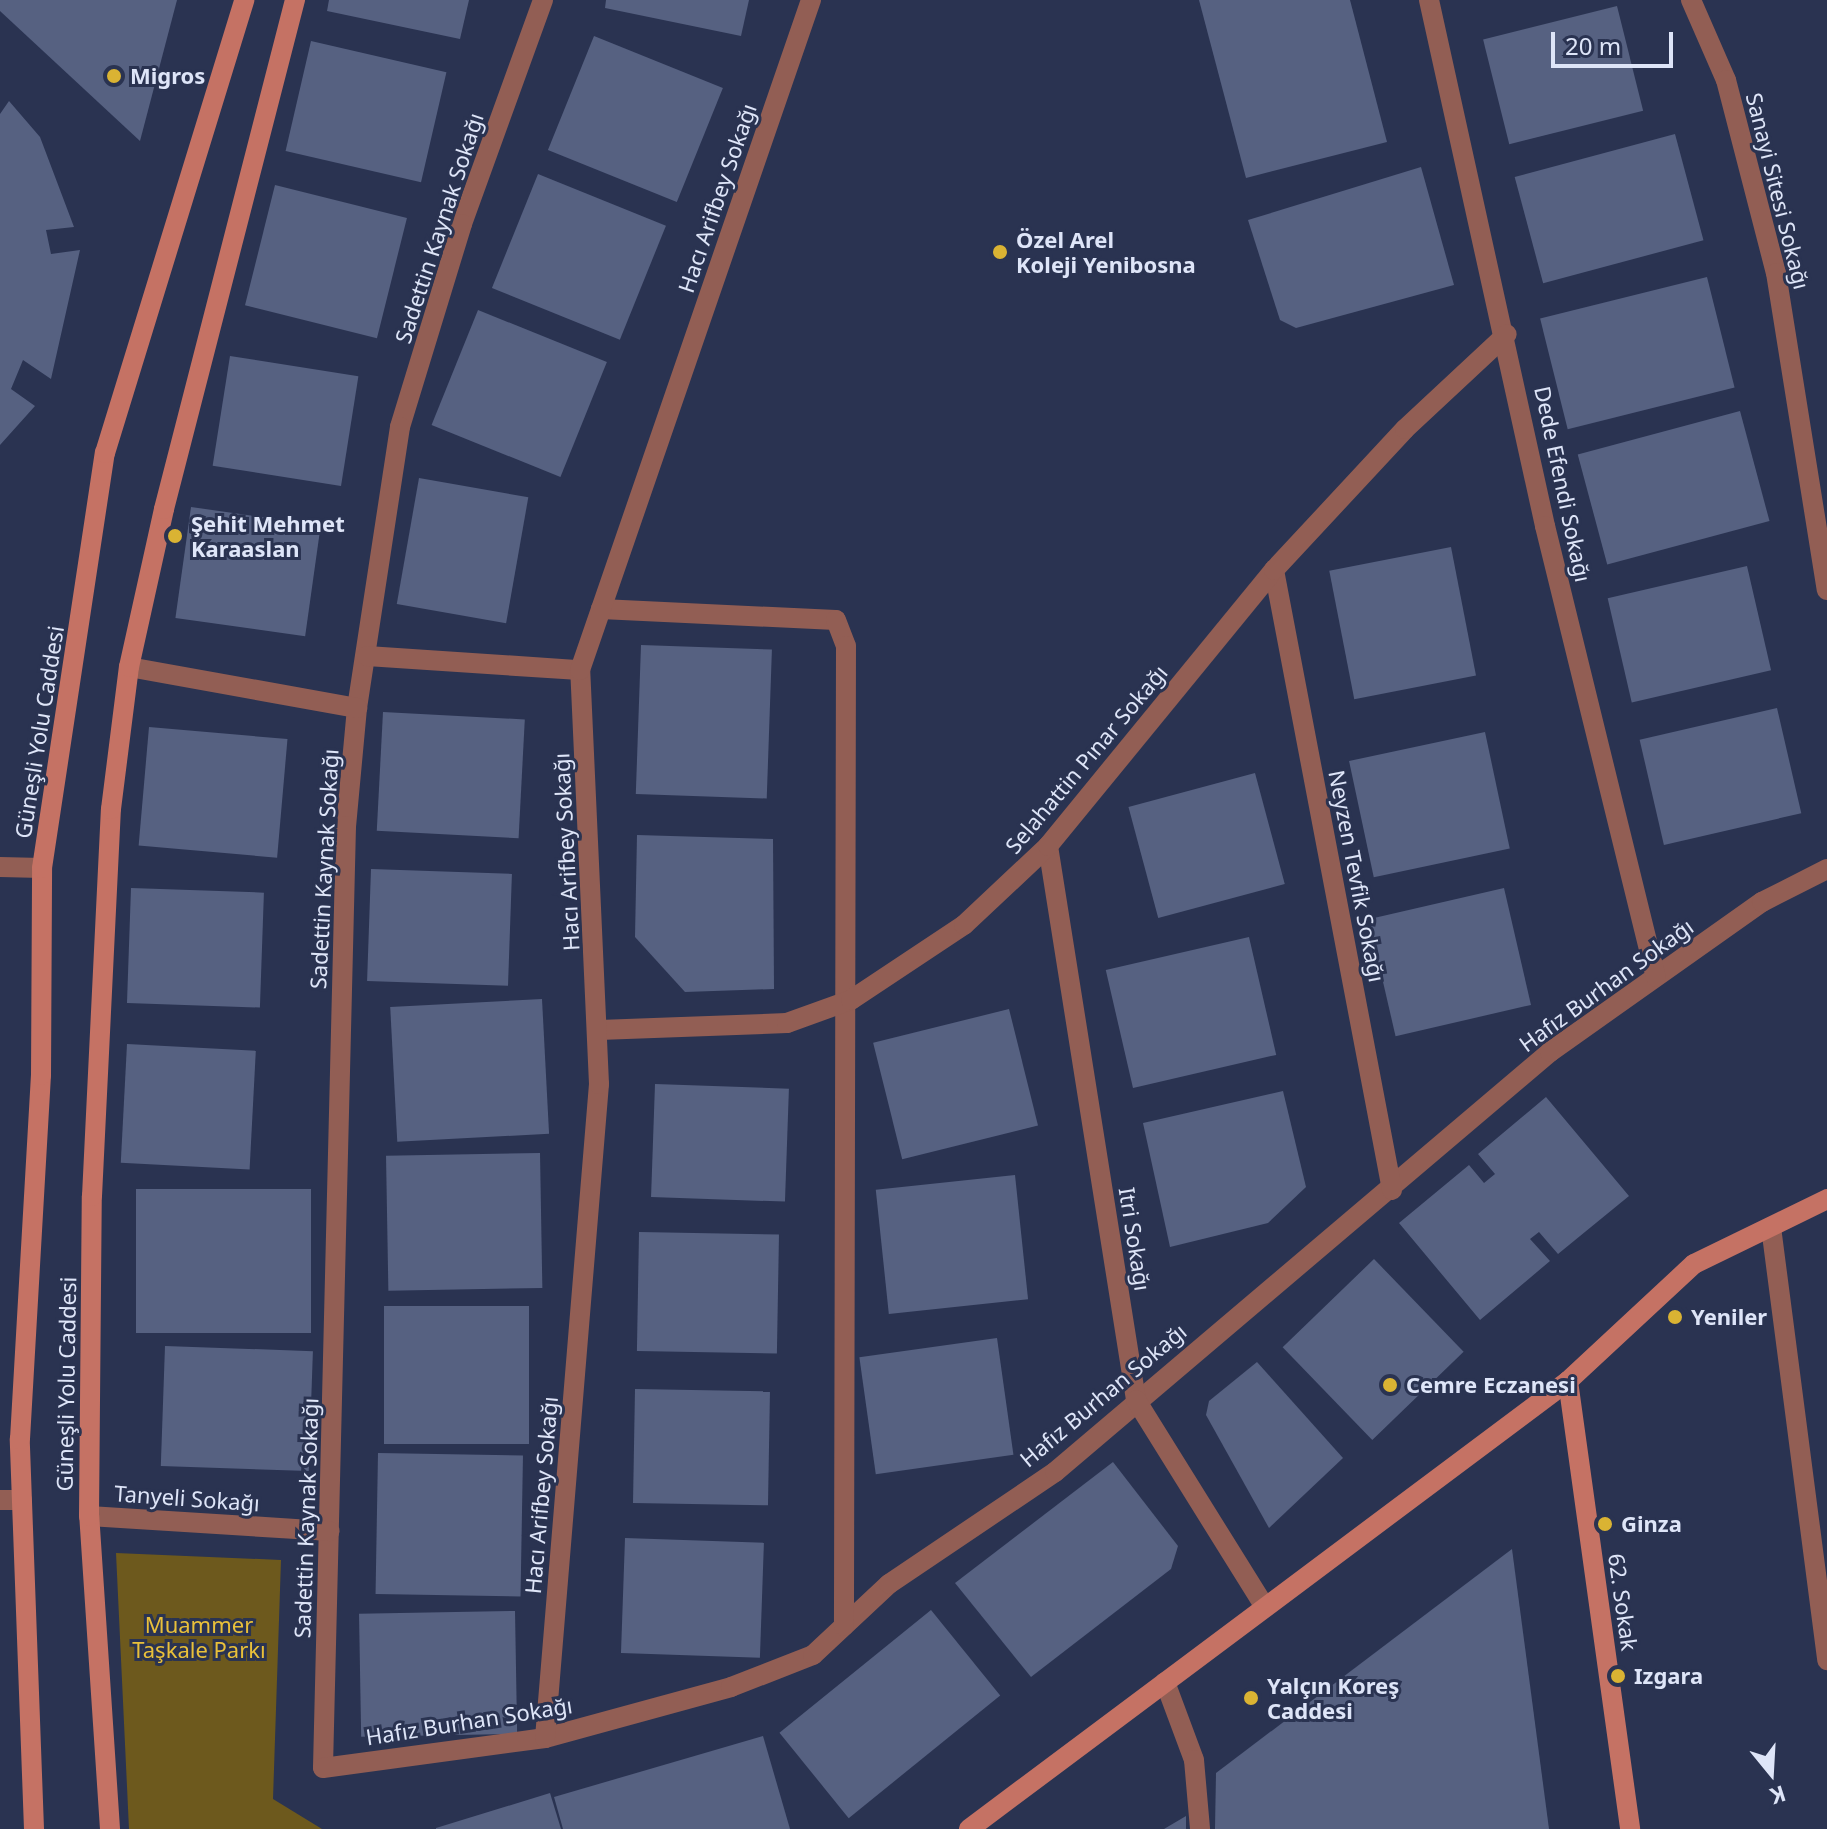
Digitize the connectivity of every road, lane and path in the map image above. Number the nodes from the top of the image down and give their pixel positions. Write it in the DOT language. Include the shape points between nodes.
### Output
graph roads {
  1 [pos="244,0"];
  2 [pos="295,0"];
  3 [pos="543,0"];
  4 [pos="811,0"];
  5 [pos="1429,0"];
  6 [pos="1691,0"];
  7 [pos="1507,334"];
  8 [pos="1274,570"];
  9 [pos="1827,590"];
  10 [pos="601,609"];
  11 [pos="367,656"];
  12 [pos="129,667"];
  13 [pos="580,670"];
  14 [pos="357,708"];
  15 [pos="1048,846"];
  16 [pos="0,867"];
  17 [pos="42,868"];
  18 [pos="1827,869"];
  19 [pos="1656,977"];
  20 [pos="851,1000"];
  21 [pos="599,1030"];
  22 [pos="1392,1190"];
  23 [pos="1827,1199"];
  24 [pos="1771,1227"];
  25 [pos="1568,1381"];
  26 [pos="1136,1400"];
  27 [pos="0,1500"];
  28 [pos="22,1500"];
  29 [pos="89,1516"];
  30 [pos="330,1531"];
  31 [pos="1264,1606"];
  32 [pos="844,1626"];
  33 [pos="1827,1660"];
  34 [pos="1165,1682"];
  35 [pos="545,1738"];
  36 [pos="323,1768"];
  37 [pos="34,1829"];
  38 [pos="110,1829"];
  39 [pos="969,1829"];
  40 [pos="1200,1829"];
  41 [pos="1630,1829"];
  1 -- 17 [label="main road, Güneşli Yolu Caddesi" via="105,453"];
  2 -- 12 [label="main road, Güneşli Yolu Caddesi"];
  3 -- 11 [label="street, Sadettin Kaynak Sokağı" via="462,224 400,427"];
  4 -- 10 [label="street, Hacı Arifbey Sokağı"];
  5 -- 7 [label="street, Dede Efendi Sokağı"];
  6 -- 9 [label="street, Sanayi Sitesi Sokağı" via="1726,80 1776,273"];
  7 -- 8 [label="street, Selahattin Pınar Sokağı" via="1405,429"];
  7 -- 19 [label="street, Dede Efendi Sokağı" via="1545,526"];
  8 -- 15 [label="street, Selahattin Pınar Sokağı"];
  8 -- 22 [label="street, Neyzen Tevfik Sokağı"];
  10 -- 13 [label="street, Hacı Arifbey Sokağı"];
  10 -- 20 [label="street" via="836,620 846,646"];
  11 -- 13 [label="street"];
  11 -- 14 [label="street, Sadettin Kaynak Sokağı"];
  12 -- 14 [label="street"];
  12 -- 29 [label="main road, Güneşli Yolu Caddesi" via="111,809 93,1165"];
  13 -- 21 [label="street, Hacı Arifbey Sokağı"];
  14 -- 30 [label="street, Sadettin Kaynak Sokağı" via="346,826"];
  15 -- 20 [label="street, Selahattin Pınar Sokağı" via="964,925"];
  15 -- 26 [label="street, Itri Sokağı"];
  16 -- 17 [label="street"];
  17 -- 28 [label="main road, Güneşli Yolu Caddesi"];
  18 -- 19 [label="street, Hafız Burhan Sokağı" via="1762,902"];
  19 -- 22 [label="street, Hafız Burhan Sokağı" via="1550,1052"];
  20 -- 21 [label="street, Selahattin Pınar Sokağı" via="787,1023"];
  20 -- 32 [label="street"];
  21 -- 35 [label="street, Hacı Arifbey Sokağı"];
  22 -- 26 [label="street, Hafız Burhan Sokağı"];
  23 -- 24 [label="main road"];
  24 -- 25 [label="main road" via="1694,1264"];
  24 -- 33 [label="street"];
  25 -- 31 [label="main road"];
  25 -- 41 [label="main road, 62. Sokak"];
  26 -- 31 [label="street, Itri Sokağı"];
  26 -- 32 [label="street, Hafız Burhan Sokağı" via="1055,1472 889,1584"];
  27 -- 28 [label="street"];
  28 -- 37 [label="main road, Güneşli Yolu Caddesi"];
  29 -- 30 [label="street, Tanyeli Sokağı"];
  29 -- 38 [label="main road, Güneşli Yolu Caddesi"];
  30 -- 36 [label="street, Sadettin Kaynak Sokağı"];
  31 -- 34 [label="main road"];
  32 -- 35 [label="street, Hafız Burhan Sokağı" via="813,1655 731,1687"];
  34 -- 39 [label="main road"];
  34 -- 40 [label="street" via="1194,1760"];
  35 -- 36 [label="street, Hafız Burhan Sokağı"];
}
